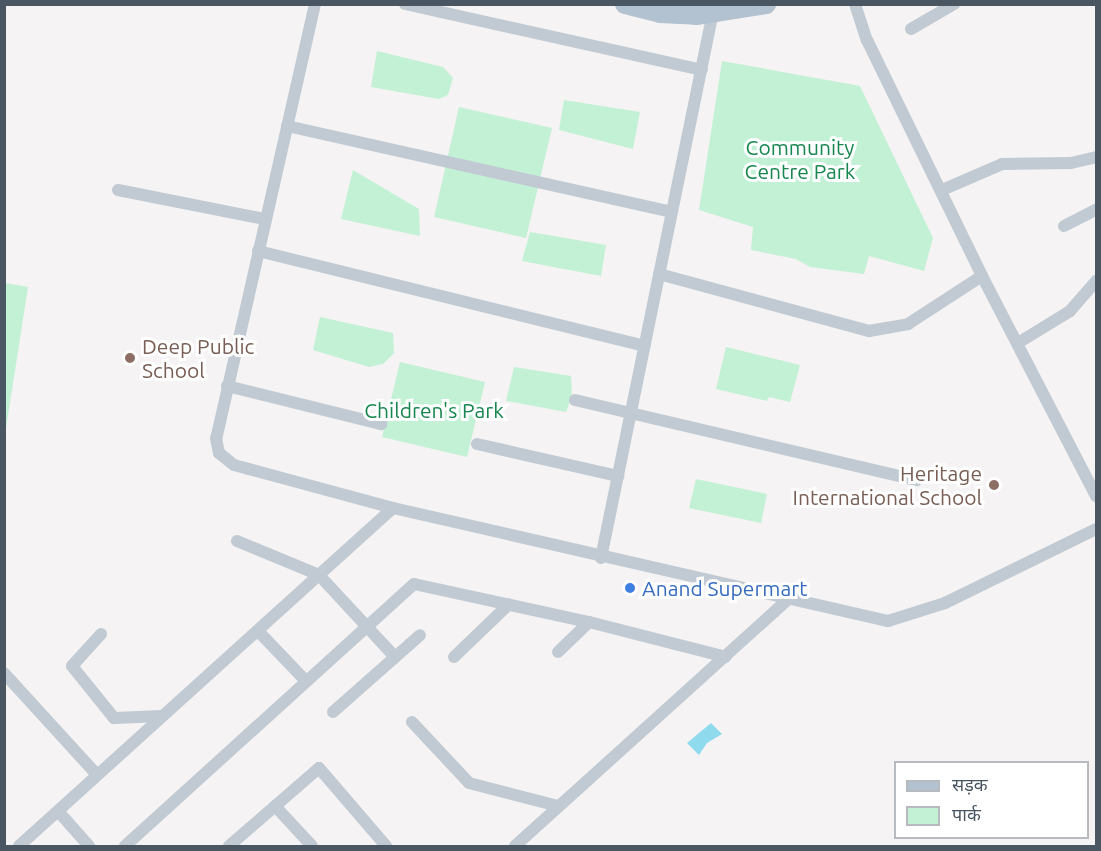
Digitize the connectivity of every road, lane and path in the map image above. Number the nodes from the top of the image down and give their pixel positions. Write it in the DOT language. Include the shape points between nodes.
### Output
graph roads {
  1 [pos="315,4"];
  2 [pos="405,4"];
  3 [pos="625,4"];
  4 [pos="766,4"];
  5 [pos="855,4"];
  6 [pos="954,4"];
  7 [pos="713,12"];
  8 [pos="911,29"];
  9 [pos="702,70"];
  10 [pos="287,126"];
  11 [pos="1096,157"];
  12 [pos="118,190"];
  13 [pos="942,190"];
  14 [pos="1096,210"];
  15 [pos="672,212"];
  16 [pos="265,219"];
  17 [pos="1064,226"];
  18 [pos="258,250"];
  19 [pos="659,274"];
  20 [pos="982,276"];
  21 [pos="1096,281"];
  22 [pos="1018,343"];
  23 [pos="645,346"];
  24 [pos="227,386"];
  25 [pos="575,400"];
  26 [pos="631,411"];
  27 [pos="381,424"];
  28 [pos="477,444"];
  29 [pos="618,476"];
  30 [pos="917,480"];
  31 [pos="1096,496"];
  32 [pos="393,508"];
  33 [pos="1096,529"];
  34 [pos="237,541"];
  35 [pos="601,558"];
  36 [pos="319,575"];
  37 [pos="789,598"];
  38 [pos="509,604"];
  39 [pos="589,622"];
  40 [pos="366,626"];
  41 [pos="258,631"];
  42 [pos="101,634"];
  43 [pos="420,635"];
  44 [pos="558,652"];
  45 [pos="394,657"];
  46 [pos="454,657"];
  47 [pos="726,657"];
  48 [pos="4,673"];
  49 [pos="306,681"];
  50 [pos="333,712"];
  51 [pos="162,716"];
  52 [pos="412,722"];
  53 [pos="97,775"];
  54 [pos="275,806"];
  55 [pos="558,806"];
  56 [pos="58,811"];
  57 [pos="18,846"];
  58 [pos="89,846"];
  59 [pos="125,846"];
  60 [pos="230,846"];
  61 [pos="312,846"];
  62 [pos="386,846"];
  63 [pos="515,846"];
  1 -- 10 [label="street"];
  2 -- 9 [label="street"];
  3 -- 7 [label="main road" via="660,13"];
  4 -- 7 [label="main road"];
  5 -- 13 [label="street" via="867,40"];
  6 -- 8 [label="street"];
  7 -- 9 [label="street"];
  9 -- 15 [label="street"];
  10 -- 15 [label="street"];
  10 -- 16 [label="street"];
  11 -- 13 [label="street" via="1071,163 1002,164"];
  12 -- 16 [label="street"];
  13 -- 20 [label="street"];
  14 -- 17 [label="street"];
  15 -- 19 [label="street"];
  16 -- 18 [label="street"];
  18 -- 23 [label="street"];
  18 -- 24 [label="street"];
  19 -- 20 [label="street" via="869,331 908,324"];
  19 -- 23 [label="street"];
  20 -- 22 [label="street"];
  21 -- 22 [label="street" via="1070,311"];
  22 -- 31 [label="street"];
  23 -- 26 [label="street"];
  24 -- 27 [label="street"];
  24 -- 32 [label="street" via="216,438 219,453 226,460"];
  25 -- 26 [label="street"];
  26 -- 29 [label="street"];
  26 -- 30 [label="street"];
  28 -- 29 [label="street"];
  29 -- 35 [label="street"];
  32 -- 35 [label="street"];
  32 -- 36 [label="street"];
  33 -- 37 [label="street" via="945,603 900,620 874,620"];
  34 -- 36 [label="street"];
  35 -- 37 [label="street"];
  36 -- 40 [label="street"];
  36 -- 41 [label="street"];
  37 -- 47 [label="street"];
  38 -- 39 [label="street"];
  38 -- 40 [label="street" via="414,584"];
  38 -- 46 [label="street"];
  39 -- 44 [label="street"];
  39 -- 47 [label="street"];
  40 -- 45 [label="street"];
  40 -- 49 [label="street"];
  41 -- 49 [label="street"];
  41 -- 51 [label="street"];
  42 -- 51 [label="street" via="72,666 114,718"];
  43 -- 45 [label="street"];
  45 -- 50 [label="street"];
  47 -- 55 [label="street"];
  48 -- 53 [label="street"];
  49 -- 59 [label="street"];
  51 -- 53 [label="street"];
  52 -- 55 [label="street" via="469,783"];
  53 -- 56 [label="street"];
  54 -- 60 [label="street"];
  54 -- 61 [label="street"];
  54 -- 62 [label="street" via="320,768"];
  55 -- 63 [label="street"];
  56 -- 57 [label="street"];
  56 -- 58 [label="street"];
}
